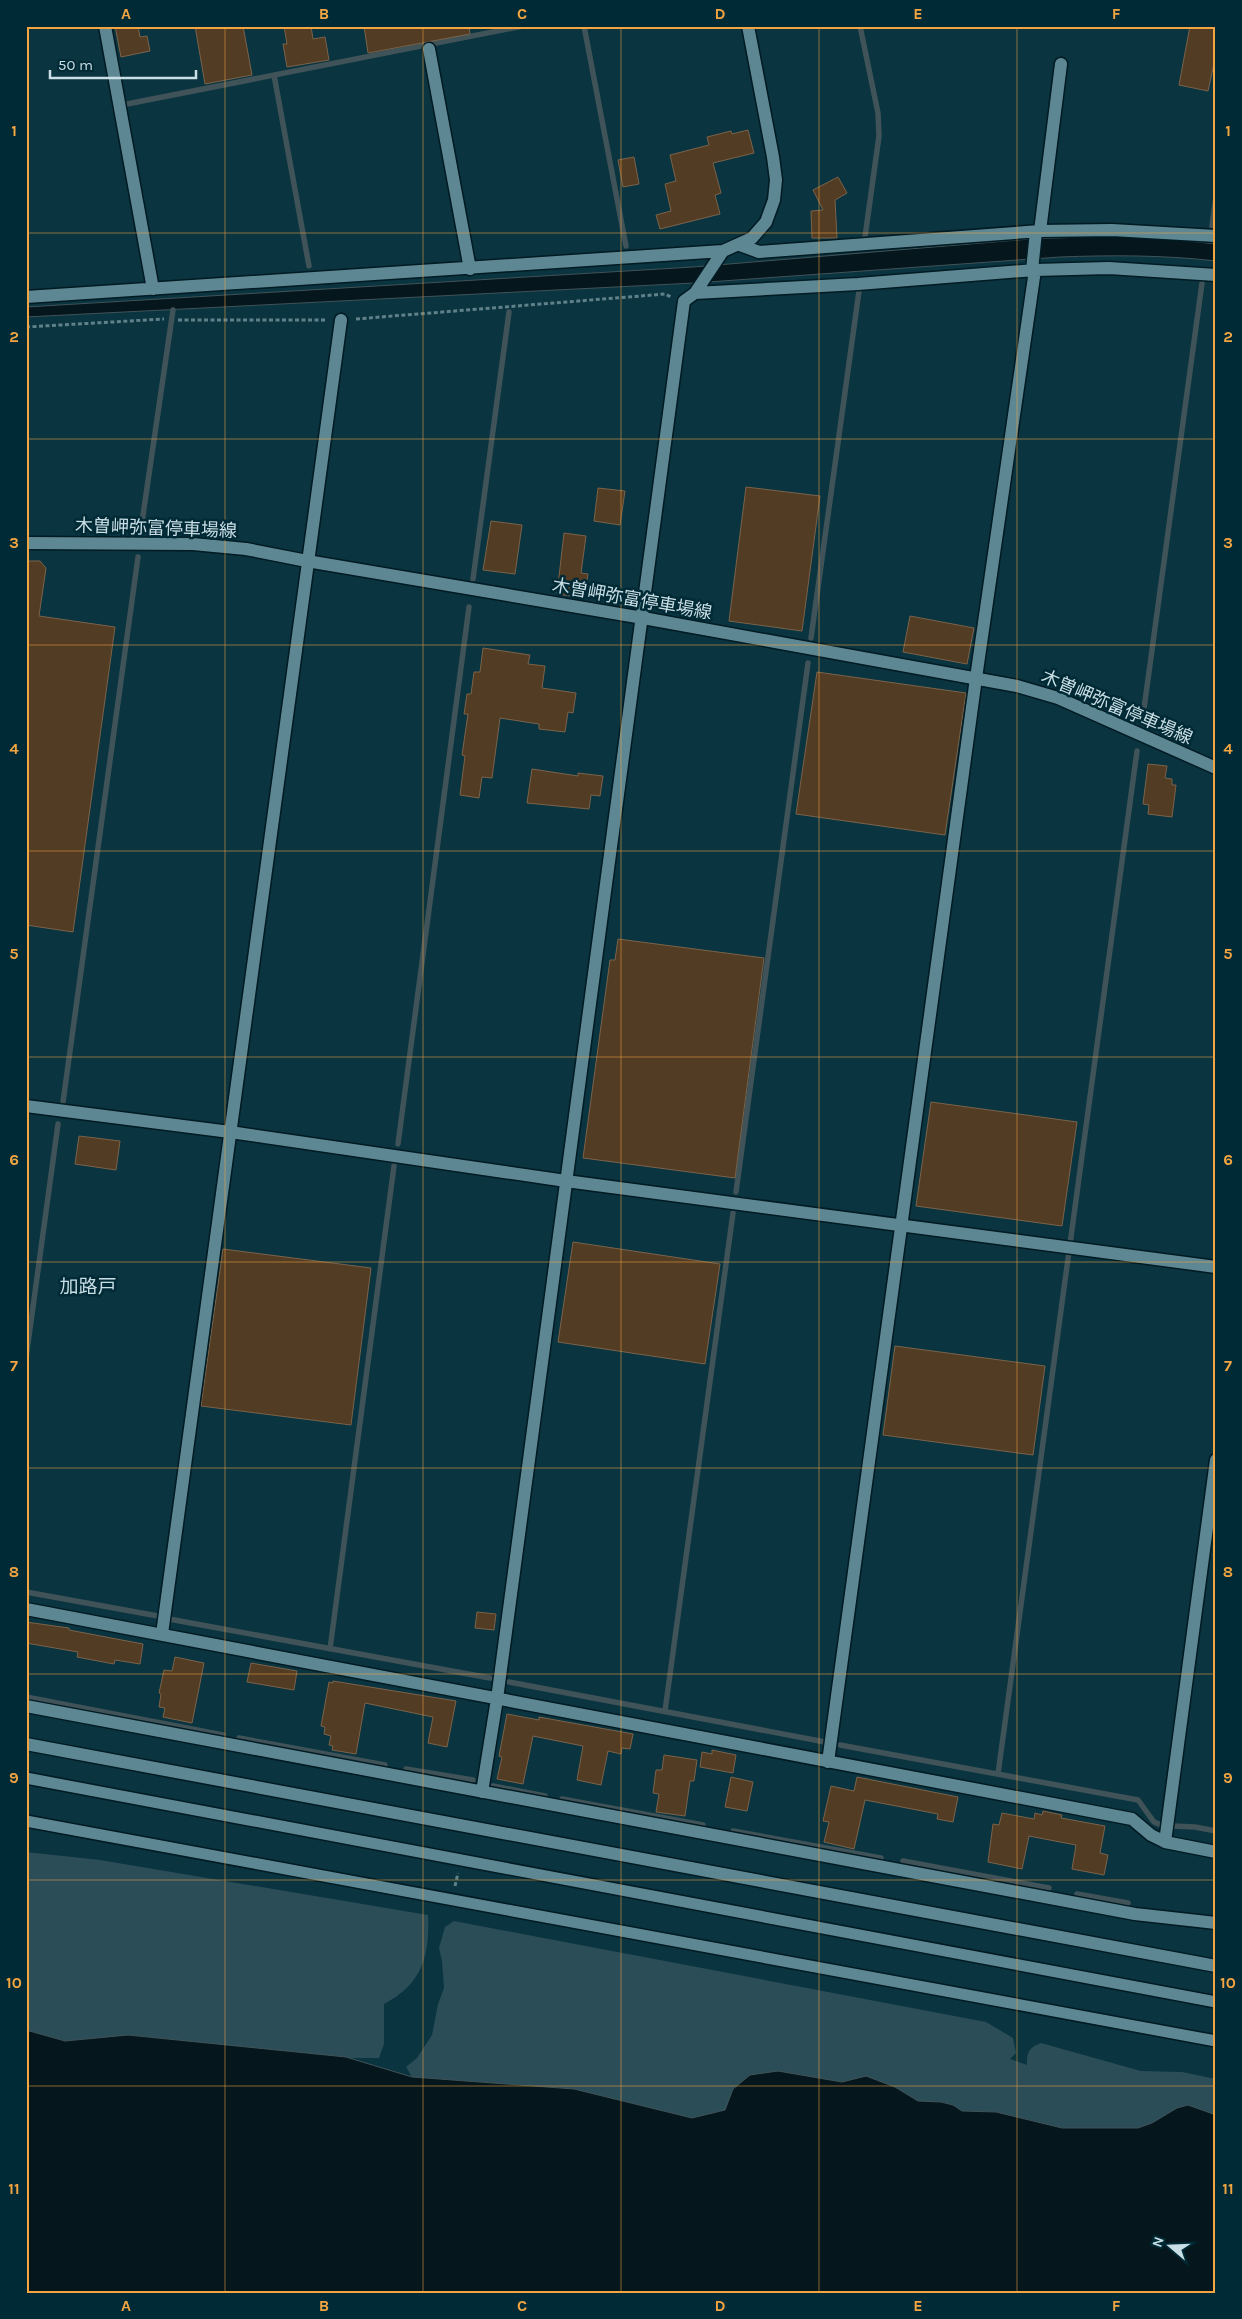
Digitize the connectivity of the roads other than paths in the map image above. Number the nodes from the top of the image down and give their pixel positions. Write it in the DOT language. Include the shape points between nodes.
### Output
graph roads {
  1 [pos="105,26"];
  2 [pos="748,26"];
  3 [pos="429,50"];
  4 [pos="1061,64"];
  5 [pos="1037,233"];
  6 [pos="1216,236"];
  7 [pos="740,245"];
  8 [pos="720,255"];
  9 [pos="470,269"];
  10 [pos="1033,269"];
  11 [pos="1216,275"];
  12 [pos="153,289"];
  13 [pos="695,293"];
  14 [pos="26,297"];
  15 [pos="341,320"];
  16 [pos="26,543"];
  17 [pos="307,562"];
  18 [pos="642,618"];
  19 [pos="976,678"];
  20 [pos="1216,768"];
  21 [pos="26,1106"];
  22 [pos="230,1132"];
  23 [pos="566,1181"];
  24 [pos="903,1224"];
  25 [pos="1216,1267"];
  26 [pos="1216,1460"];
  27 [pos="26,1609"];
  28 [pos="162,1634"];
  29 [pos="497,1698"];
  30 [pos="26,1706"];
  31 [pos="26,1744"];
  32 [pos="828,1762"];
  33 [pos="26,1778"];
  34 [pos="482,1792"];
  35 [pos="26,1821"];
  36 [pos="1165,1842"];
  37 [pos="1216,1852"];
  38 [pos="1216,1923"];
  39 [pos="1216,1966"];
  40 [pos="1216,2002"];
  41 [pos="1216,2041"];
  1 -- 12 [label="street"];
  2 -- 7 [label="street" via="776,180 774,200 766,222 752,238"];
  3 -- 9 [label="street"];
  4 -- 5 [label="street"];
  5 -- 6 [label="street" via="1112,230"];
  5 -- 7 [label="street" via="760,252"];
  5 -- 10 [label="street"];
  7 -- 8 [label="street"];
  8 -- 9 [label="street"];
  8 -- 13 [label="street"];
  9 -- 12 [label="street"];
  10 -- 11 [label="street" via="1109,268"];
  10 -- 13 [label="street" via="858,284"];
  10 -- 19 [label="street"];
  12 -- 14 [label="street"];
  13 -- 18 [label="street" via="684,301"];
  15 -- 17 [label="street"];
  16 -- 17 [label="street, 木曽岬弥富停車場線" via="193,544 246,549"];
  17 -- 18 [label="street, 木曽岬弥富停車場線"];
  17 -- 22 [label="street"];
  18 -- 19 [label="street, 木曽岬弥富停車場線"];
  18 -- 23 [label="street"];
  19 -- 20 [label="street, 木曽岬弥富停車場線" via="1058,698"];
  19 -- 24 [label="street"];
  21 -- 22 [label="street"];
  22 -- 23 [label="street"];
  22 -- 28 [label="street"];
  23 -- 24 [label="street"];
  23 -- 29 [label="street"];
  24 -- 25 [label="street"];
  24 -- 32 [label="street"];
  26 -- 36 [label="street"];
  27 -- 28 [label="street"];
  28 -- 29 [label="street"];
  29 -- 32 [label="street"];
  29 -- 34 [label="street"];
  30 -- 34 [label="street"];
  31 -- 39 [label="street"];
  32 -- 36 [label="street" via="1132,1818 1151,1835"];
  33 -- 40 [label="lane"];
  34 -- 38 [label="street" via="1135,1914"];
  35 -- 41 [label="lane"];
  36 -- 37 [label="street"];
}
